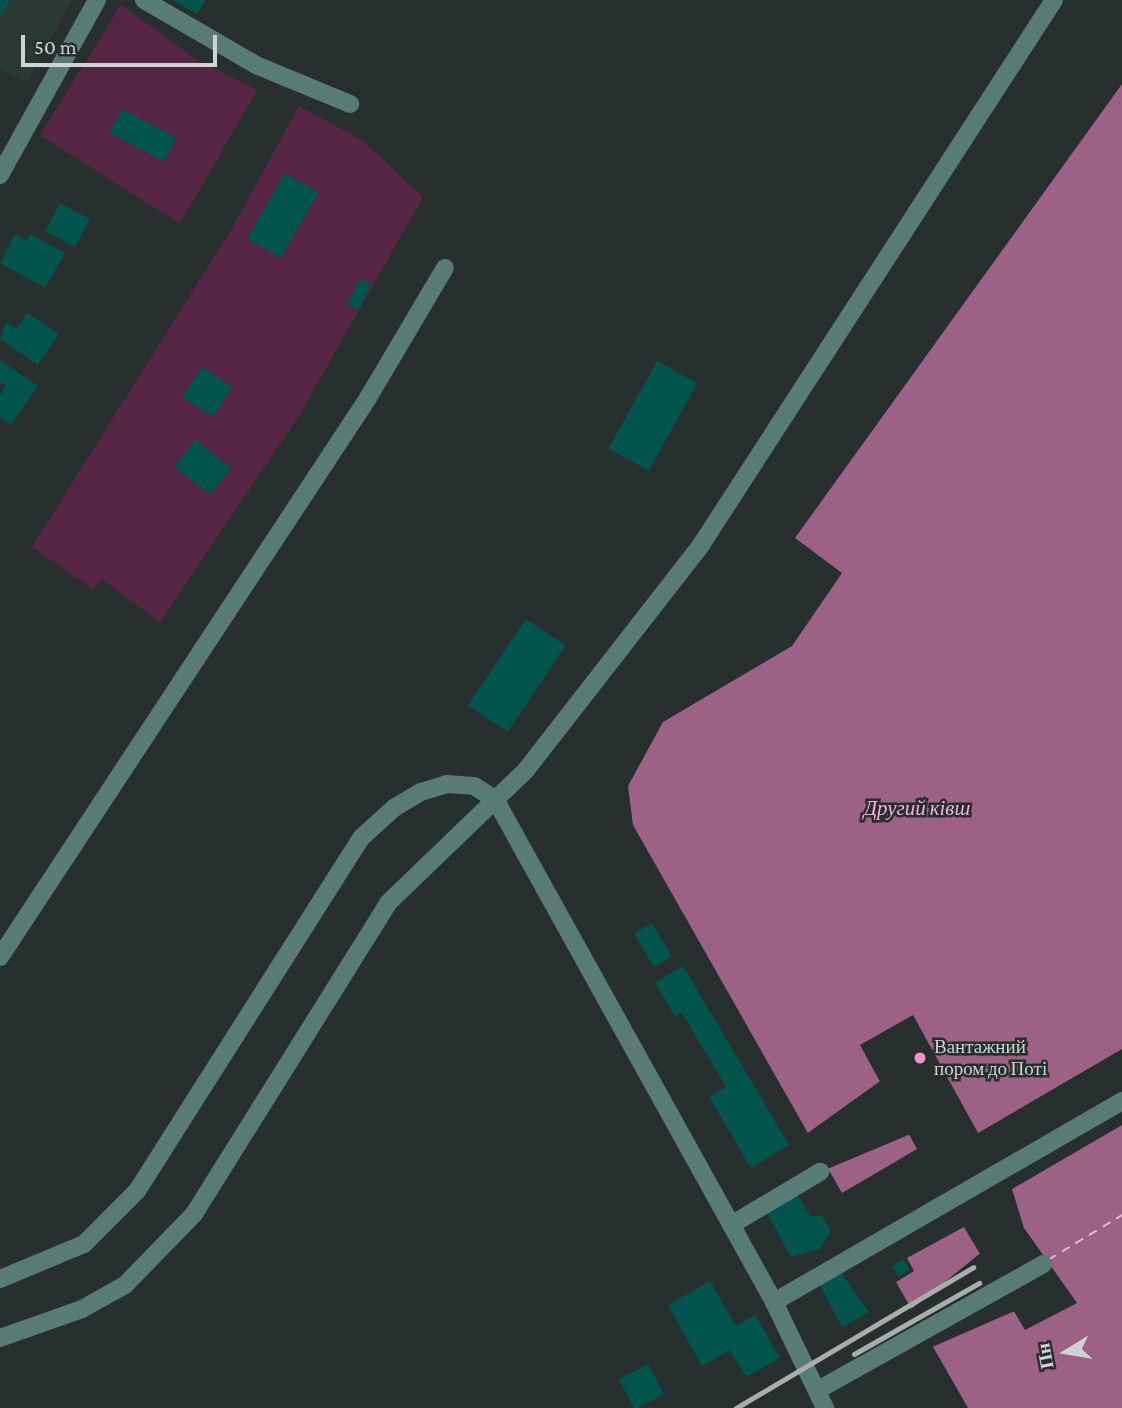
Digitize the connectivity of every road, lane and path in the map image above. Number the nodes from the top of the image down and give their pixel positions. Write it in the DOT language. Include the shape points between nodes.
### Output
graph roads {
  1 [pos="97,0"];
  2 [pos="144,0"];
  3 [pos="1054,0"];
  4 [pos="350,104"];
  5 [pos="0,175"];
  6 [pos="445,268"];
  7 [pos="495,799"];
  8 [pos="0,957"];
  9 [pos="1122,1101"];
  10 [pos="820,1172"];
  11 [pos="731,1225"];
  12 [pos="1043,1264"];
  13 [pos="0,1279"];
  14 [pos="774,1302"];
  15 [pos="0,1338"];
  16 [pos="818,1390"];
  17 [pos="825,1408"];
  1 -- 5 [label="street"];
  2 -- 4 [label="street" via="256,65"];
  3 -- 7 [label="street" via="701,545 526,770"];
  6 -- 8 [label="street" via="368,397"];
  7 -- 11 [label="street"];
  7 -- 13 [label="street" via="474,786 447,784 394,808 362,837 120,1211 84,1244"];
  7 -- 15 [label="street" via="388,903 194,1214 166,1248 125,1285 82,1309"];
  9 -- 14 [label="street"];
  10 -- 11 [label="street"];
  11 -- 14 [label="street"];
  12 -- 16 [label="street"];
  14 -- 16 [label="street"];
  16 -- 17 [label="street"];
}
